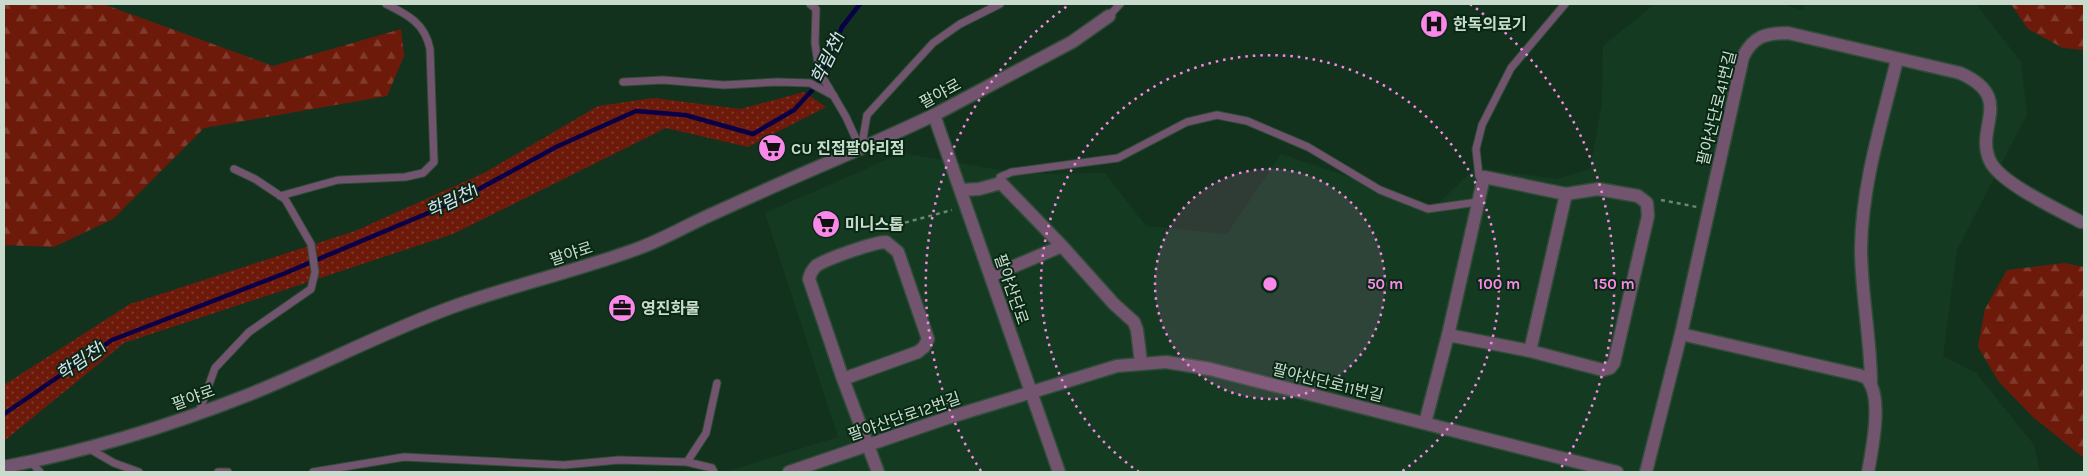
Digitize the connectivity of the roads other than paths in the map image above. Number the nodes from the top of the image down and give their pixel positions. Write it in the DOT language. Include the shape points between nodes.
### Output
graph roads {
  1 [pos="386,4"];
  2 [pos="810,4"];
  3 [pos="1000,4"];
  4 [pos="1120,4"];
  5 [pos="1565,4"];
  6 [pos="1109,16"];
  7 [pos="1897,60"];
  8 [pos="622,82"];
  9 [pos="834,96"];
  10 [pos="934,116"];
  11 [pos="861,150"];
  12 [pos="234,169"];
  13 [pos="1484,177"];
  14 [pos="1001,183"];
  15 [pos="960,190"];
  16 [pos="1566,194"];
  17 [pos="280,196"];
  18 [pos="1478,202"];
  19 [pos="2081,222"];
  20 [pos="1062,246"];
  21 [pos="991,276"];
  22 [pos="1681,334"];
  23 [pos="1448,335"];
  24 [pos="1530,352"];
  25 [pos="1141,363"];
  26 [pos="843,380"];
  27 [pos="717,383"];
  28 [pos="1871,385"];
  29 [pos="1030,392"];
  30 [pos="199,412"];
  31 [pos="1425,423"];
  32 [pos="868,445"];
  33 [pos="88,448"];
  34 [pos="31,462"];
  35 [pos="687,462"];
  36 [pos="4,467"];
  37 [pos="40,472"];
  38 [pos="139,472"];
  39 [pos="218,472"];
  40 [pos="228,472"];
  41 [pos="313,472"];
  42 [pos="714,472"];
  43 [pos="789,472"];
  44 [pos="878,472"];
  45 [pos="1059,472"];
  46 [pos="1617,472"];
  47 [pos="1646,472"];
  48 [pos="1868,472"];
  1 -- 17 [label="lane" via="405,13 427,35 434,162 423,173 405,177 338,180"];
  2 -- 9 [label="lane" via="816,9 815,43 819,71"];
  3 -- 11 [label="lane" via="960,24 934,43 867,115"];
  4 -- 6 [label="lane, 팔야로"];
  5 -- 13 [label="lane" via="1511,68 1482,125 1476,149 1479,176"];
  6 -- 10 [label="street, 팔야로" via="1072,42"];
  7 -- 19 [label="street, 팔야산단로41번길" via="1960,73 1975,80 1989,100 1991,115 1987,151 1996,170 2012,183"];
  7 -- 22 [label="street, 팔야산단로41번길" via="1788,34 1770,34 1748,48 1743,57"];
  7 -- 28 [label="street" via="1864,204 1863,276"];
  8 -- 9 [label="lane" via="810,83"];
  9 -- 11 [label="lane"];
  10 -- 11 [label="street, 팔야로"];
  10 -- 15 [label="street, 팔야산단로"];
  11 -- 30 [label="street, 팔야로" via="643,246 455,306"];
  12 -- 17 [label="lane" via="256,179"];
  13 -- 16 [label="street"];
  13 -- 18 [label="street"];
  14 -- 15 [label="street"];
  14 -- 18 [label="lane" via="1000,177 1012,172 1118,158 1187,122 1217,115 1247,121 1308,147 1380,190 1428,209"];
  14 -- 20 [label="street"];
  15 -- 21 [label="street, 팔야산단로"];
  16 -- 24 [label="street"];
  16 -- 24 [label="street" via="1598,189 1638,196 1647,203 1648,216 1614,363 1610,368 1603,370"];
  17 -- 30 [label="lane" via="285,199 311,244 315,272 311,289 249,332 215,368"];
  18 -- 23 [label="street"];
  20 -- 21 [label="street"];
  20 -- 25 [label="street" via="1134,322"];
  21 -- 29 [label="street, 팔야산단로"];
  22 -- 28 [label="street" via="1859,375 1867,378"];
  22 -- 47 [label="street, 팔야산단로41번길"];
  23 -- 24 [label="street"];
  23 -- 31 [label="street"];
  25 -- 29 [label="street, 팔야산단로11번길" via="1108,368"];
  25 -- 31 [label="street, 팔야산단로11번길" via="1166,362 1210,369"];
  26 -- 26 [label="street" via="810,275 818,264 886,242 898,252 928,340 918,352"];
  26 -- 32 [label="street"];
  27 -- 35 [label="lane" via="706,433"];
  28 -- 48 [label="street" via="1875,393 1874,426"];
  29 -- 32 [label="street, 팔야산단로12번길"];
  29 -- 45 [label="street, 팔야산단로"];
  30 -- 33 [label="street, 팔야로"];
  31 -- 46 [label="street, 팔야산단로11번길"];
  32 -- 43 [label="street, 팔야산단로12번길"];
  32 -- 44 [label="street"];
  33 -- 34 [label="street, 팔야로"];
  33 -- 38 [label="lane" via="114,463"];
  34 -- 36 [label="street, 팔야로"];
  34 -- 37 [label="lane"];
  35 -- 41 [label="lane" via="618,460 564,465 404,457"];
  35 -- 42 [label="lane" via="712,468"];
  39 -- 40 [label="lane"];
}
